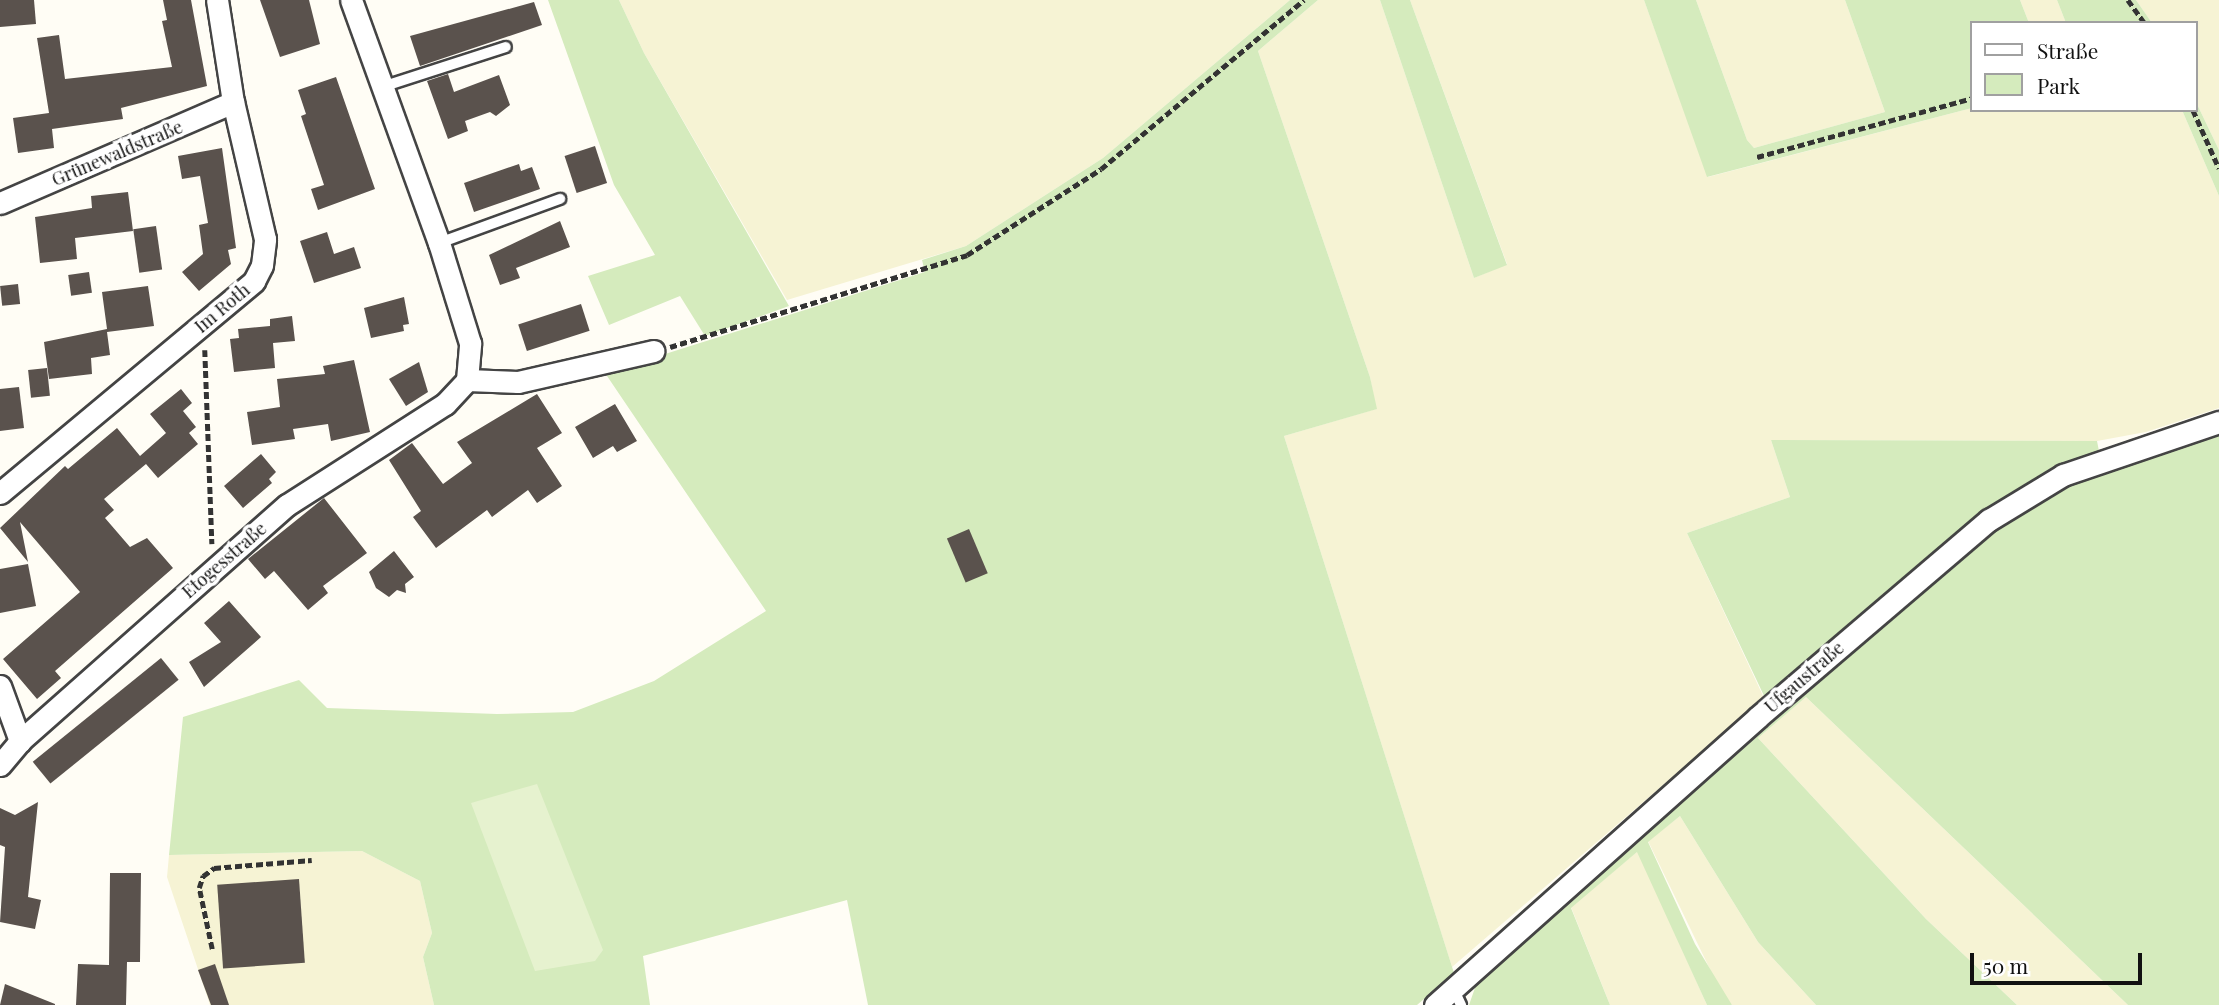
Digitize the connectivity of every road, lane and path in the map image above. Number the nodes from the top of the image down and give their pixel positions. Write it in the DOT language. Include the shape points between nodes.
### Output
graph roads {
  1 [pos="217,0"];
  2 [pos="351,0"];
  3 [pos="1304,0"];
  4 [pos="2128,0"];
  5 [pos="2144,21"];
  6 [pos="506,47"];
  7 [pos="382,87"];
  8 [pos="1970,99"];
  9 [pos="233,102"];
  10 [pos="2194,112"];
  11 [pos="1757,157"];
  12 [pos="2219,168"];
  13 [pos="560,199"];
  14 [pos="0,203"];
  15 [pos="439,243"];
  16 [pos="204,324"];
  17 [pos="653,351"];
  18 [pos="467,380"];
  19 [pos="2219,422"];
  20 [pos="0,493"];
  21 [pos="213,569"];
  22 [pos="0,686"];
  23 [pos="20,741"];
  24 [pos="0,765"];
  25 [pos="312,860"];
  26 [pos="212,949"];
  27 [pos="1457,997"];
  28 [pos="1435,1005"];
  1 -- 9 [label="street, Im Roth"];
  2 -- 7 [label="street"];
  3 -- 17 [label="path" via="1101,169 967,255 855,287 738,329"];
  4 -- 5 [label="path"];
  6 -- 7 [label="lane"];
  7 -- 15 [label="street"];
  8 -- 11 [label="path"];
  9 -- 14 [label="street, Grünewaldstraße"];
  9 -- 16 [label="street, Im Roth" via="265,239 262,265 254,281"];
  10 -- 12 [label="path"];
  13 -- 15 [label="lane"];
  15 -- 18 [label="street" via="470,343"];
  16 -- 20 [label="street, Im Roth"];
  16 -- 21 [label="path"];
  17 -- 18 [label="street" via="518,382"];
  18 -- 21 [label="street, Etogesstraße" via="444,404 287,505"];
  19 -- 27 [label="street, Ufgaustraße" via="2063,475 1989,520 1758,717"];
  21 -- 23 [label="street, Etogesstraße"];
  22 -- 23 [label="street"];
  23 -- 24 [label="street, Etogesstraße"];
  25 -- 26 [label="path" via="214,868 203,876 198,888"];
  27 -- 28 [label="street, Ufgaustraße"];
}
